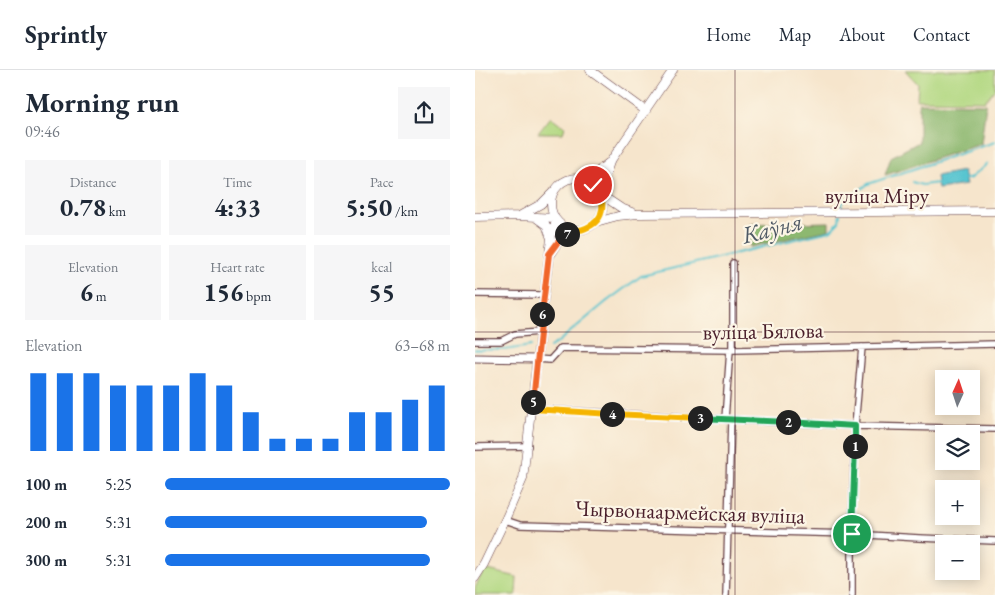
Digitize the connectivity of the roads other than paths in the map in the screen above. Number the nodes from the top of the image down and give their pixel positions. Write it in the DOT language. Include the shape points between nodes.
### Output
graph roads {
  1 [pos="590,70"];
  2 [pos="673,70"];
  3 [pos="646,111"];
  4 [pos="609,162"];
  5 [pos="576,178"];
  6 [pos="555,190"];
  7 [pos="600,193"];
  8 [pos="995,211"];
  9 [pos="638,214"];
  10 [pos="520,216"];
  11 [pos="535,216"];
  12 [pos="475,217"];
  13 [pos="555,219"];
  14 [pos="596,222"];
  15 [pos="573,230"];
  16 [pos="551,238"];
  17 [pos="549,254"];
  18 [pos="733,264"];
  19 [pos="475,294"];
  20 [pos="544,295"];
  21 [pos="540,335"];
  22 [pos="475,341"];
  23 [pos="995,344"];
  24 [pos="862,347"];
  25 [pos="731,350"];
  26 [pos="537,356"];
  27 [pos="475,358"];
  28 [pos="532,409"];
  29 [pos="728,419"];
  30 [pos="855,426"];
  31 [pos="995,429"];
  32 [pos="527,446"];
  33 [pos="475,447"];
  34 [pos="505,520"];
  35 [pos="728,531"];
  36 [pos="852,534"];
  37 [pos="995,541"];
  38 [pos="475,578"];
  39 [pos="726,595"];
  40 [pos="853,595"];
  1 -- 3 [label="main road"];
  2 -- 3 [label="main road"];
  3 -- 4 [label="main road"];
  4 -- 5 [label="main road" via="597,172"];
  4 -- 7 [label="main road"];
  5 -- 6 [label="main road"];
  5 -- 7 [label="main road" via="588,181"];
  6 -- 10 [label="main road" via="541,204"];
  6 -- 13 [label="main road" via="551,202"];
  7 -- 9 [label="main road, вуліца Міру" via="621,208"];
  7 -- 14 [label="main road" via="602,208"];
  8 -- 9 [label="main road, вуліца Міру"];
  9 -- 14 [label="main road, вуліца Міру"];
  10 -- 11 [label="main road"];
  10 -- 12 [label="main road"];
  11 -- 13 [label="main road"];
  11 -- 16 [label="main road" via="547,225"];
  13 -- 15 [label="main road"];
  13 -- 16 [label="main road"];
  14 -- 15 [label="main road" via="584,229"];
  15 -- 17 [label="main road"];
  16 -- 17 [label="main road"];
  17 -- 20 [label="main road"];
  18 -- 25 [label="street"];
  19 -- 20 [label="street"];
  20 -- 21 [label="main road"];
  21 -- 22 [label="street" via="515,334 501,341"];
  21 -- 26 [label="main road"];
  23 -- 24 [label="street, вуліца Бялова"];
  24 -- 25 [label="street, вуліца Бялова"];
  24 -- 30 [label="street"];
  25 -- 26 [label="street, вуліца Бялова" via="561,348 550,360"];
  25 -- 29 [label="street"];
  26 -- 27 [label="street"];
  26 -- 28 [label="main road"];
  28 -- 29 [label="street"];
  28 -- 32 [label="main road"];
  29 -- 30 [label="street"];
  29 -- 35 [label="street"];
  30 -- 31 [label="street"];
  30 -- 36 [label="street"];
  32 -- 33 [label="street"];
  32 -- 34 [label="main road" via="523,479"];
  34 -- 35 [label="street, Чырвонаармейская вуліца" via="520,525"];
  34 -- 38 [label="main road"];
  35 -- 36 [label="street, Чырвонаармейская вуліца"];
  35 -- 39 [label="street"];
  36 -- 37 [label="street, Чырвонаармейская вуліца"];
  36 -- 40 [label="street"];
}
